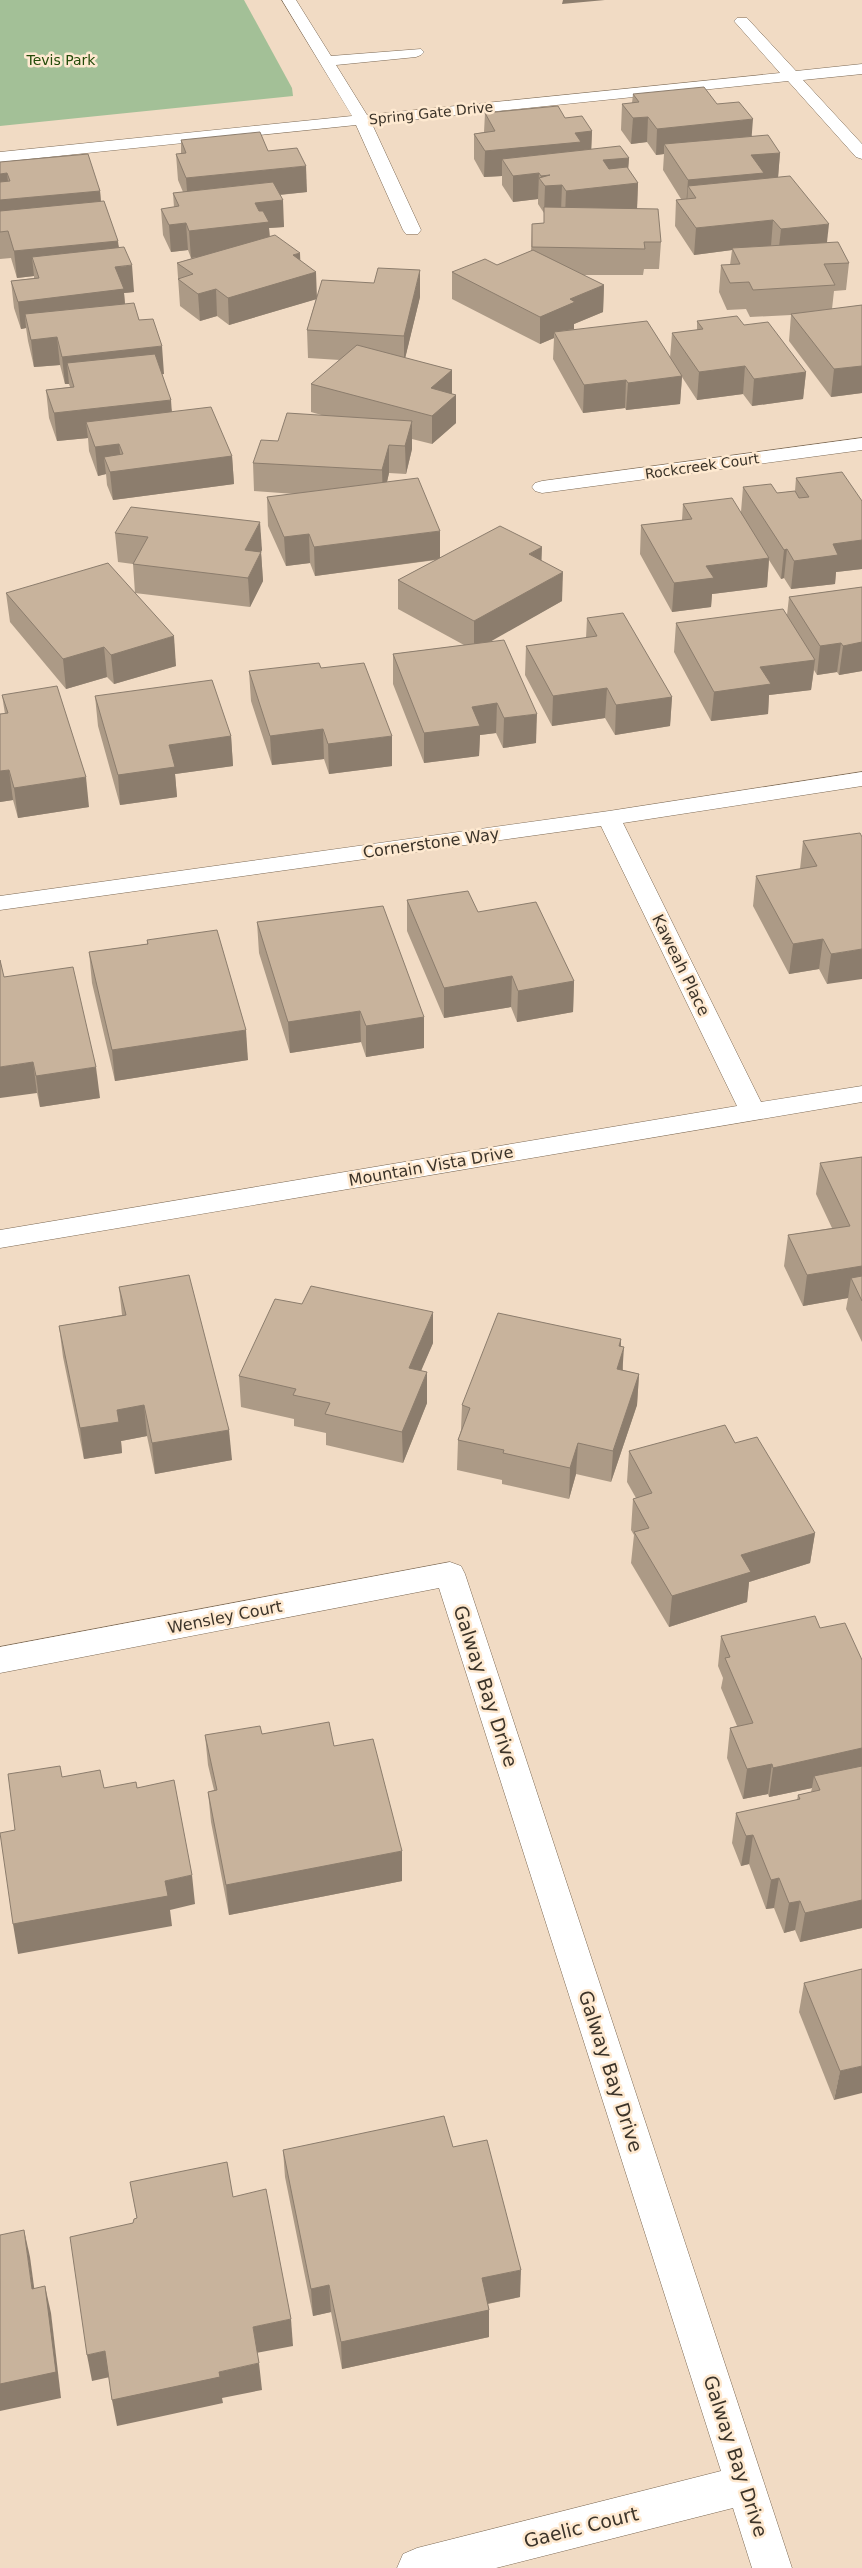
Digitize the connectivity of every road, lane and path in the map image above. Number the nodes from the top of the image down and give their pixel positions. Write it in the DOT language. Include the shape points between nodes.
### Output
graph roads {
  1 [pos="289,0"];
  2 [pos="742,21"];
  3 [pos="416,52"];
  4 [pos="326,61"];
  5 [pos="862,69"];
  6 [pos="794,76"];
  7 [pos="362,120"];
  8 [pos="862,154"];
  9 [pos="0,157"];
  10 [pos="412,230"];
  11 [pos="862,444"];
  12 [pos="542,487"];
  13 [pos="862,779"];
  14 [pos="609,818"];
  15 [pos="0,904"];
  16 [pos="862,1094"];
  17 [pos="753,1112"];
  18 [pos="0,1239"];
  19 [pos="450,1574"];
  20 [pos="0,1660"];
  21 [pos="745,2485"];
  22 [pos="417,2568"];
  23 [pos="772,2568"];
  1 -- 4 [label="street"];
  2 -- 6 [label="street"];
  3 -- 4 [label="street"];
  4 -- 7 [label="street"];
  5 -- 6 [label="street, Spring Gate Drive"];
  6 -- 7 [label="street, Spring Gate Drive"];
  6 -- 8 [label="street"];
  7 -- 9 [label="street, Spring Gate Drive"];
  7 -- 10 [label="street"];
  11 -- 12 [label="street, Rockcreek Court"];
  13 -- 14 [label="street, Cornerstone Way"];
  14 -- 15 [label="street, Cornerstone Way"];
  14 -- 17 [label="street, Kaweah Place"];
  16 -- 17 [label="street, Mountain Vista Drive"];
  17 -- 18 [label="street, Mountain Vista Drive"];
  19 -- 20 [label="street, Wensley Court"];
  19 -- 21 [label="street, Galway Bay Drive"];
  21 -- 22 [label="street, Gaelic Court"];
  21 -- 23 [label="street, Galway Bay Drive"];
}
